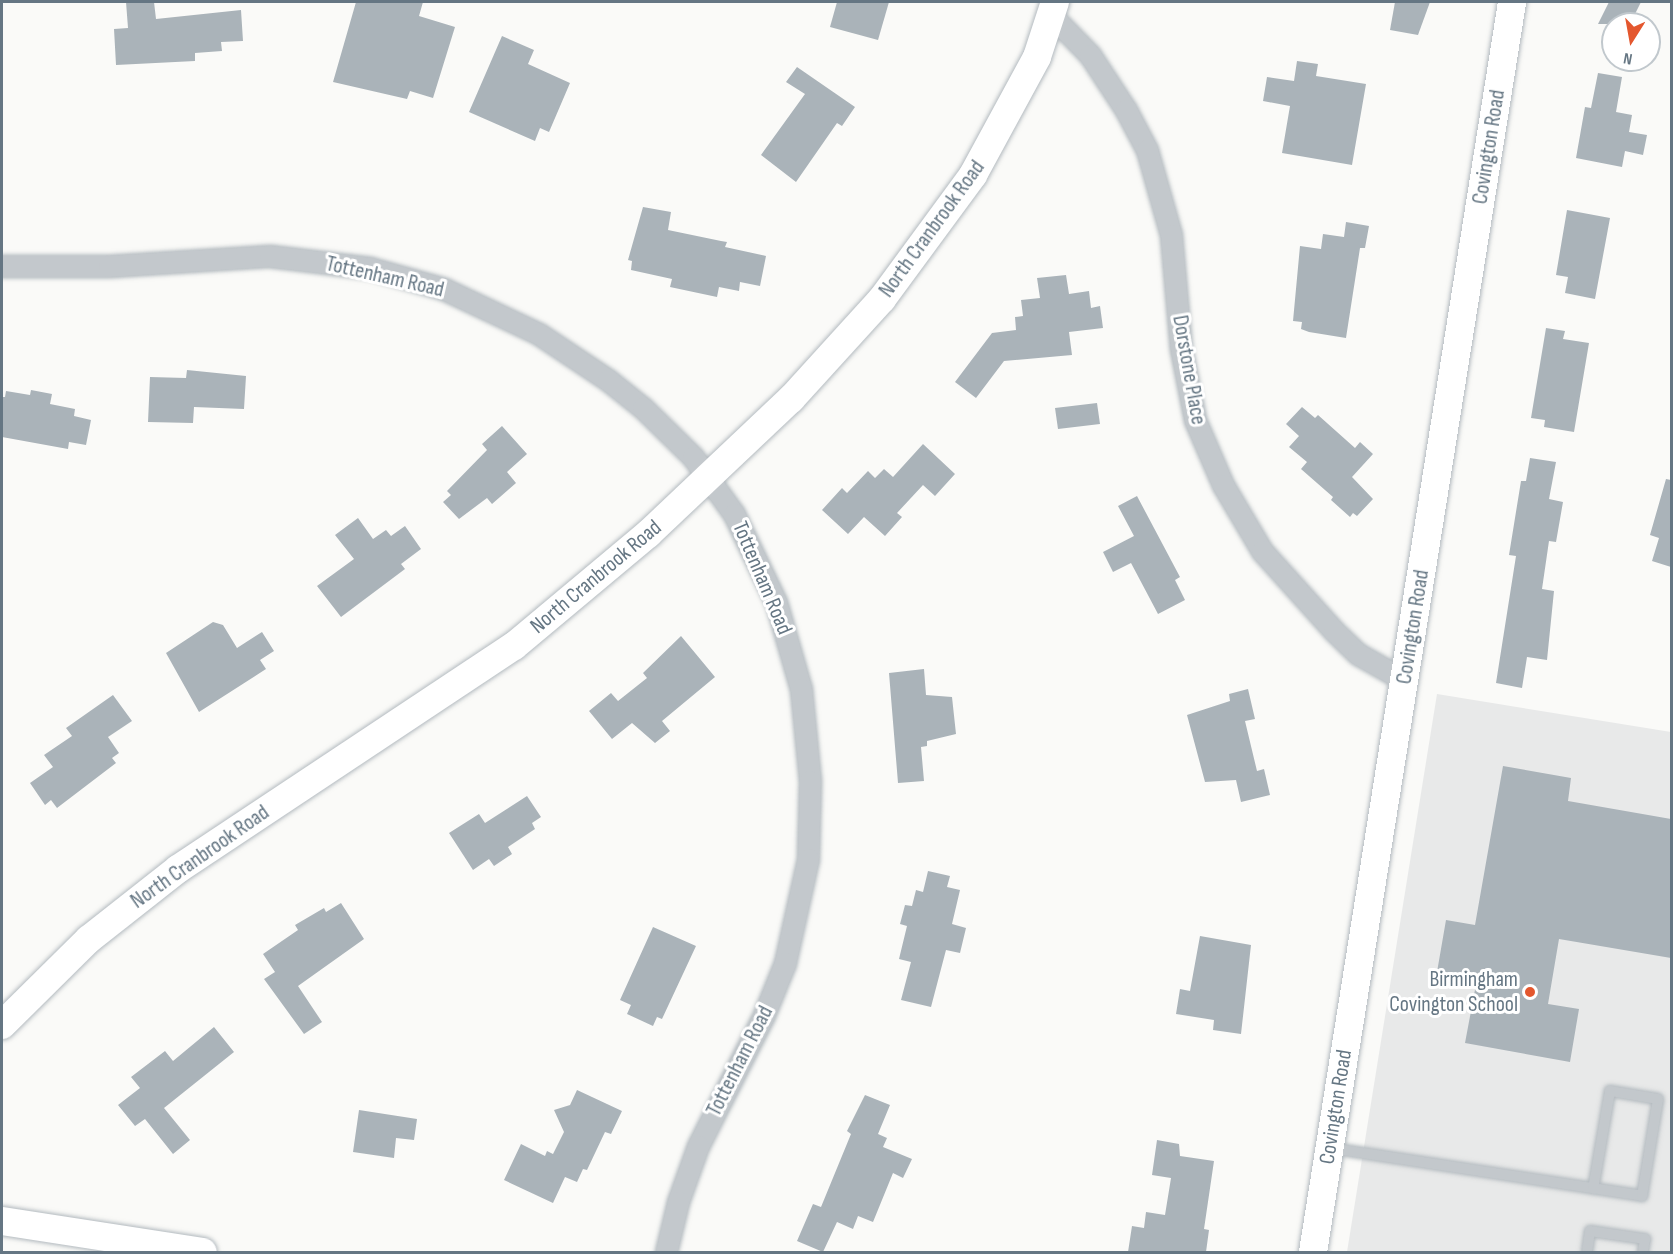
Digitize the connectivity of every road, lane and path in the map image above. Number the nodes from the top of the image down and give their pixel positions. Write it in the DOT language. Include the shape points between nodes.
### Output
graph roads {
  1 [pos="1512,2"];
  2 [pos="1053,8"];
  3 [pos="2,266"];
  4 [pos="710,477"];
  5 [pos="1404,680"];
  6 [pos="2,1025"];
  7 [pos="1330,1148"];
  8 [pos="1593,1189"];
  9 [pos="2,1221"];
  10 [pos="203,1252"];
  11 [pos="666,1252"];
  12 [pos="1313,1252"];
  13 [pos="1587,1252"];
  14 [pos="1643,1252"];
  1 -- 5 [label="street, Covington Road"];
  2 -- 4 [label="street, North Cranbrook Road" via="1037,57 1012,110 927,242 834,355"];
  2 -- 5 [label="street, Dorstone Place" via="1126,110 1150,159 1171,235 1181,349 1195,420 1223,485 1262,551 1334,631 1372,663"];
  3 -- 4 [label="street, Tottenham Road" via="109,266 270,256 370,268 444,289 572,354 643,408"];
  4 -- 6 [label="street, North Cranbrook Road" via="592,583 514,646 219,840 145,894 56,969"];
  4 -- 11 [label="street, Tottenham Road" via="745,531 788,636 805,718 810,836 802,900 785,963 764,1015 698,1146"];
  5 -- 7 [label="street, Covington Road"];
  7 -- 8 [label="lane"];
  7 -- 12 [label="street, Covington Road"];
  8 -- 8 [label="lane" via="1642,1196 1658,1099 1610,1091"];
  9 -- 10 [label="street"];
  13 -- 14 [label="lane" via="1590,1231 1645,1239"];
}
